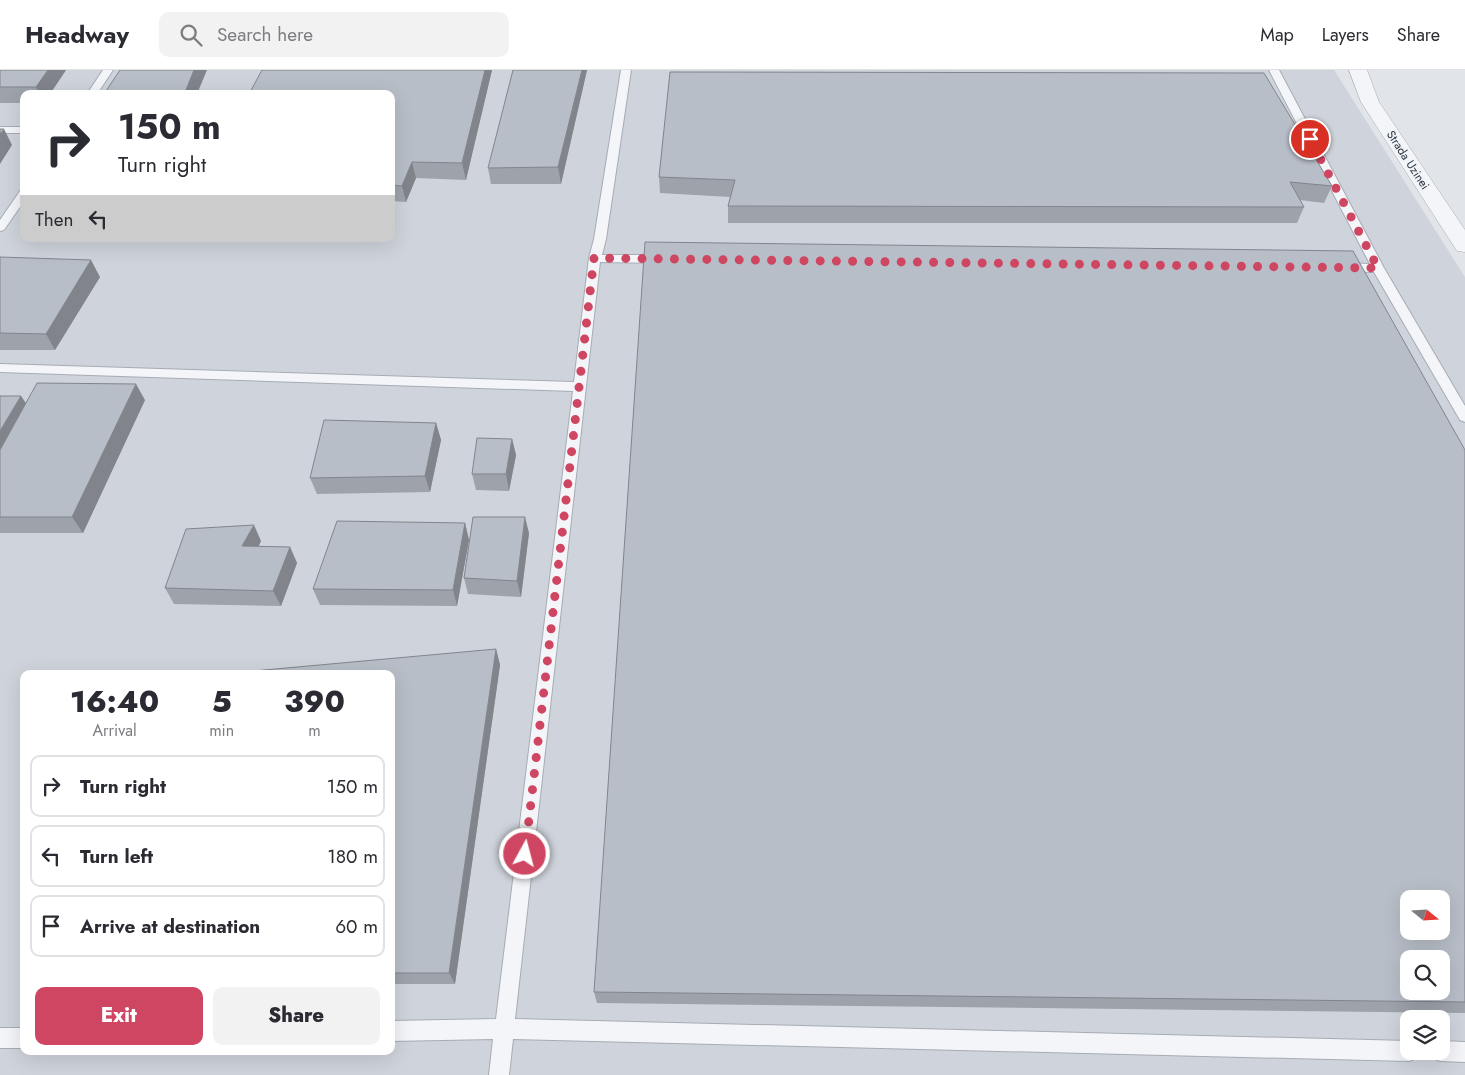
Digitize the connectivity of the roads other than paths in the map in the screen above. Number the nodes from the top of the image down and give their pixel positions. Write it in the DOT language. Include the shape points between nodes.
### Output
graph roads {
  1 [pos="108,70"];
  2 [pos="626,70"];
  3 [pos="1274,70"];
  4 [pos="1358,70"];
  5 [pos="95,90"];
  6 [pos="0,130"];
  7 [pos="20,130"];
  8 [pos="20,199"];
  9 [pos="0,228"];
  10 [pos="1465,246"];
  11 [pos="594,258"];
  12 [pos="676,259"];
  13 [pos="1335,267"];
  14 [pos="1378,268"];
  15 [pos="0,368"];
  16 [pos="580,387"];
  17 [pos="1459,395"];
  18 [pos="1465,417"];
  19 [pos="505,1029"];
  20 [pos="395,1031"];
  21 [pos="0,1038"];
  22 [pos="20,1038"];
  23 [pos="1400,1050"];
  24 [pos="1450,1051"];
  25 [pos="1465,1052"];
  26 [pos="499,1075"];
  1 -- 5 [label="lane"];
  2 -- 11 [label="lane" via="600,239"];
  3 -- 14 [label="lane"];
  4 -- 10 [label="street, Strada Uzinei" via="1370,102"];
  6 -- 7 [label="lane"];
  8 -- 9 [label="lane"];
  11 -- 12 [label="lane"];
  11 -- 16 [label="lane"];
  13 -- 14 [label="lane"];
  14 -- 17 [label="lane"];
  15 -- 16 [label="lane"];
  16 -- 19 [label="lane"];
  17 -- 18 [label="lane"];
  19 -- 20 [label="lane"];
  19 -- 23 [label="lane"];
  19 -- 26 [label="lane"];
  21 -- 22 [label="lane"];
  24 -- 25 [label="lane"];
}
